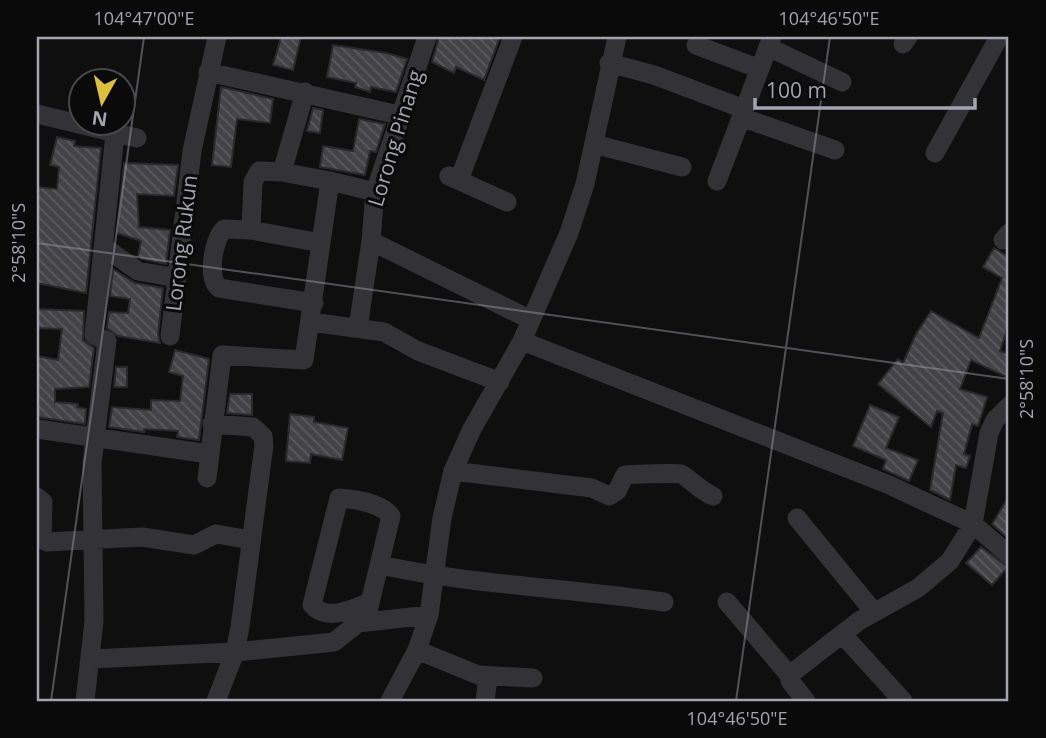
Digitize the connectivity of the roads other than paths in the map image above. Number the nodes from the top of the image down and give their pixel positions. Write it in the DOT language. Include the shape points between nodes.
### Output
graph roads {
  1 [pos="217,37"];
  2 [pos="427,37"];
  3 [pos="513,37"];
  4 [pos="617,37"];
  5 [pos="999,37"];
  6 [pos="770,42"];
  7 [pos="696,45"];
  8 [pos="609,63"];
  9 [pos="760,69"];
  10 [pos="208,72"];
  11 [pos="842,82"];
  12 [pos="304,92"];
  13 [pos="743,113"];
  14 [pos="37,114"];
  15 [pos="399,115"];
  16 [pos="66,121"];
  17 [pos="115,136"];
  18 [pos="126,136"];
  19 [pos="137,138"];
  20 [pos="594,144"];
  21 [pos="835,150"];
  22 [pos="935,153"];
  23 [pos="682,167"];
  24 [pos="282,172"];
  25 [pos="330,181"];
  26 [pos="717,181"];
  27 [pos="375,192"];
  28 [pos="507,202"];
  29 [pos="251,230"];
  30 [pos="371,241"];
  31 [pos="321,243"];
  32 [pos="104,247"];
  33 [pos="177,278"];
  34 [pos="312,313"];
  35 [pos="531,320"];
  36 [pos="358,328"];
  37 [pos="170,336"];
  38 [pos="522,341"];
  39 [pos="500,382"];
  40 [pos="1009,406"];
  41 [pos="212,424"];
  42 [pos="37,429"];
  43 [pos="95,439"];
  44 [pos="209,454"];
  45 [pos="453,471"];
  46 [pos="207,478"];
  47 [pos="713,496"];
  48 [pos="37,498"];
  49 [pos="797,518"];
  50 [pos="973,524"];
  51 [pos="94,538"];
  52 [pos="251,540"];
  53 [pos="1009,555"];
  54 [pos="380,565"];
  55 [pos="436,578"];
  56 [pos="726,601"];
  57 [pos="664,602"];
  58 [pos="874,612"];
  59 [pos="429,615"];
  60 [pos="842,634"];
  61 [pos="417,650"];
  62 [pos="235,652"];
  63 [pos="92,659"];
  64 [pos="790,676"];
  65 [pos="488,677"];
  66 [pos="533,678"];
  67 [pos="394,700"];
  68 [pos="85,701"];
  69 [pos="216,701"];
  70 [pos="485,701"];
  71 [pos="806,701"];
  72 [pos="903,701"];
  1 -- 10 [label="street, Lorong Rukun"];
  2 -- 15 [label="street, Lorong Pinang"];
  3 -- 28 [label="street" via="453,178"];
  4 -- 8 [label="street"];
  5 -- 22 [label="street"];
  6 -- 9 [label="street"];
  6 -- 11 [label="street"];
  7 -- 9 [label="street"];
  8 -- 13 [label="street" via="654,75"];
  8 -- 20 [label="street"];
  9 -- 13 [label="street"];
  10 -- 12 [label="street"];
  10 -- 33 [label="street, Lorong Rukun" via="192,151"];
  12 -- 15 [label="street"];
  12 -- 24 [label="street"];
  13 -- 21 [label="street"];
  13 -- 26 [label="street"];
  14 -- 16 [label="street"];
  15 -- 27 [label="street, Lorong Pinang"];
  17 -- 32 [label="street"];
  18 -- 19 [label="street"];
  20 -- 23 [label="street"];
  20 -- 35 [label="street" via="569,233"];
  24 -- 25 [label="street"];
  24 -- 29 [label="street" via="259,171 255,176"];
  25 -- 27 [label="street"];
  25 -- 31 [label="street"];
  27 -- 30 [label="street, Lorong Pinang"];
  29 -- 31 [label="street"];
  29 -- 34 [label="street" via="220,232 213,283"];
  30 -- 35 [label="street"];
  30 -- 36 [label="street, Lorong Pinang"];
  31 -- 34 [label="street"];
  32 -- 33 [label="street" via="138,271"];
  32 -- 43 [label="street" via="94,335 107,341"];
  33 -- 37 [label="street, Lorong Rukun"];
  34 -- 36 [label="street"];
  34 -- 41 [label="street" via="306,357 299,362 222,355"];
  35 -- 38 [label="street"];
  36 -- 39 [label="street" via="384,332 418,351"];
  38 -- 39 [label="street"];
  38 -- 50 [label="street" via="839,464"];
  39 -- 45 [label="street" via="471,429"];
  40 -- 50 [label="street" via="995,419 989,433"];
  41 -- 44 [label="street"];
  41 -- 52 [label="street" via="253,427 263,436"];
  42 -- 43 [label="street"];
  43 -- 44 [label="street"];
  43 -- 51 [label="street" via="91,486"];
  44 -- 46 [label="street"];
  45 -- 47 [label="street" via="592,488 610,496 625,475 678,474"];
  45 -- 55 [label="street"];
  48 -- 51 [label="street" via="43,502 45,542"];
  49 -- 58 [label="street"];
  50 -- 53 [label="street"];
  50 -- 58 [label="street" via="935,576"];
  51 -- 52 [label="street" via="142,537 194,545 215,534"];
  51 -- 63 [label="street"];
  52 -- 62 [label="street"];
  54 -- 54 [label="street" via="368,608 339,614 312,605 336,500 363,502 390,513"];
  54 -- 55 [label="street"];
  55 -- 57 [label="street"];
  55 -- 59 [label="street"];
  56 -- 64 [label="street"];
  58 -- 60 [label="street"];
  59 -- 61 [label="street"];
  59 -- 62 [label="street" via="358,623 334,642"];
  60 -- 64 [label="street"];
  60 -- 72 [label="street"];
  61 -- 65 [label="street"];
  61 -- 67 [label="street"];
  62 -- 63 [label="street"];
  62 -- 69 [label="street"];
  63 -- 68 [label="street"];
  64 -- 71 [label="street"];
  65 -- 66 [label="street"];
  65 -- 70 [label="street"];
}
